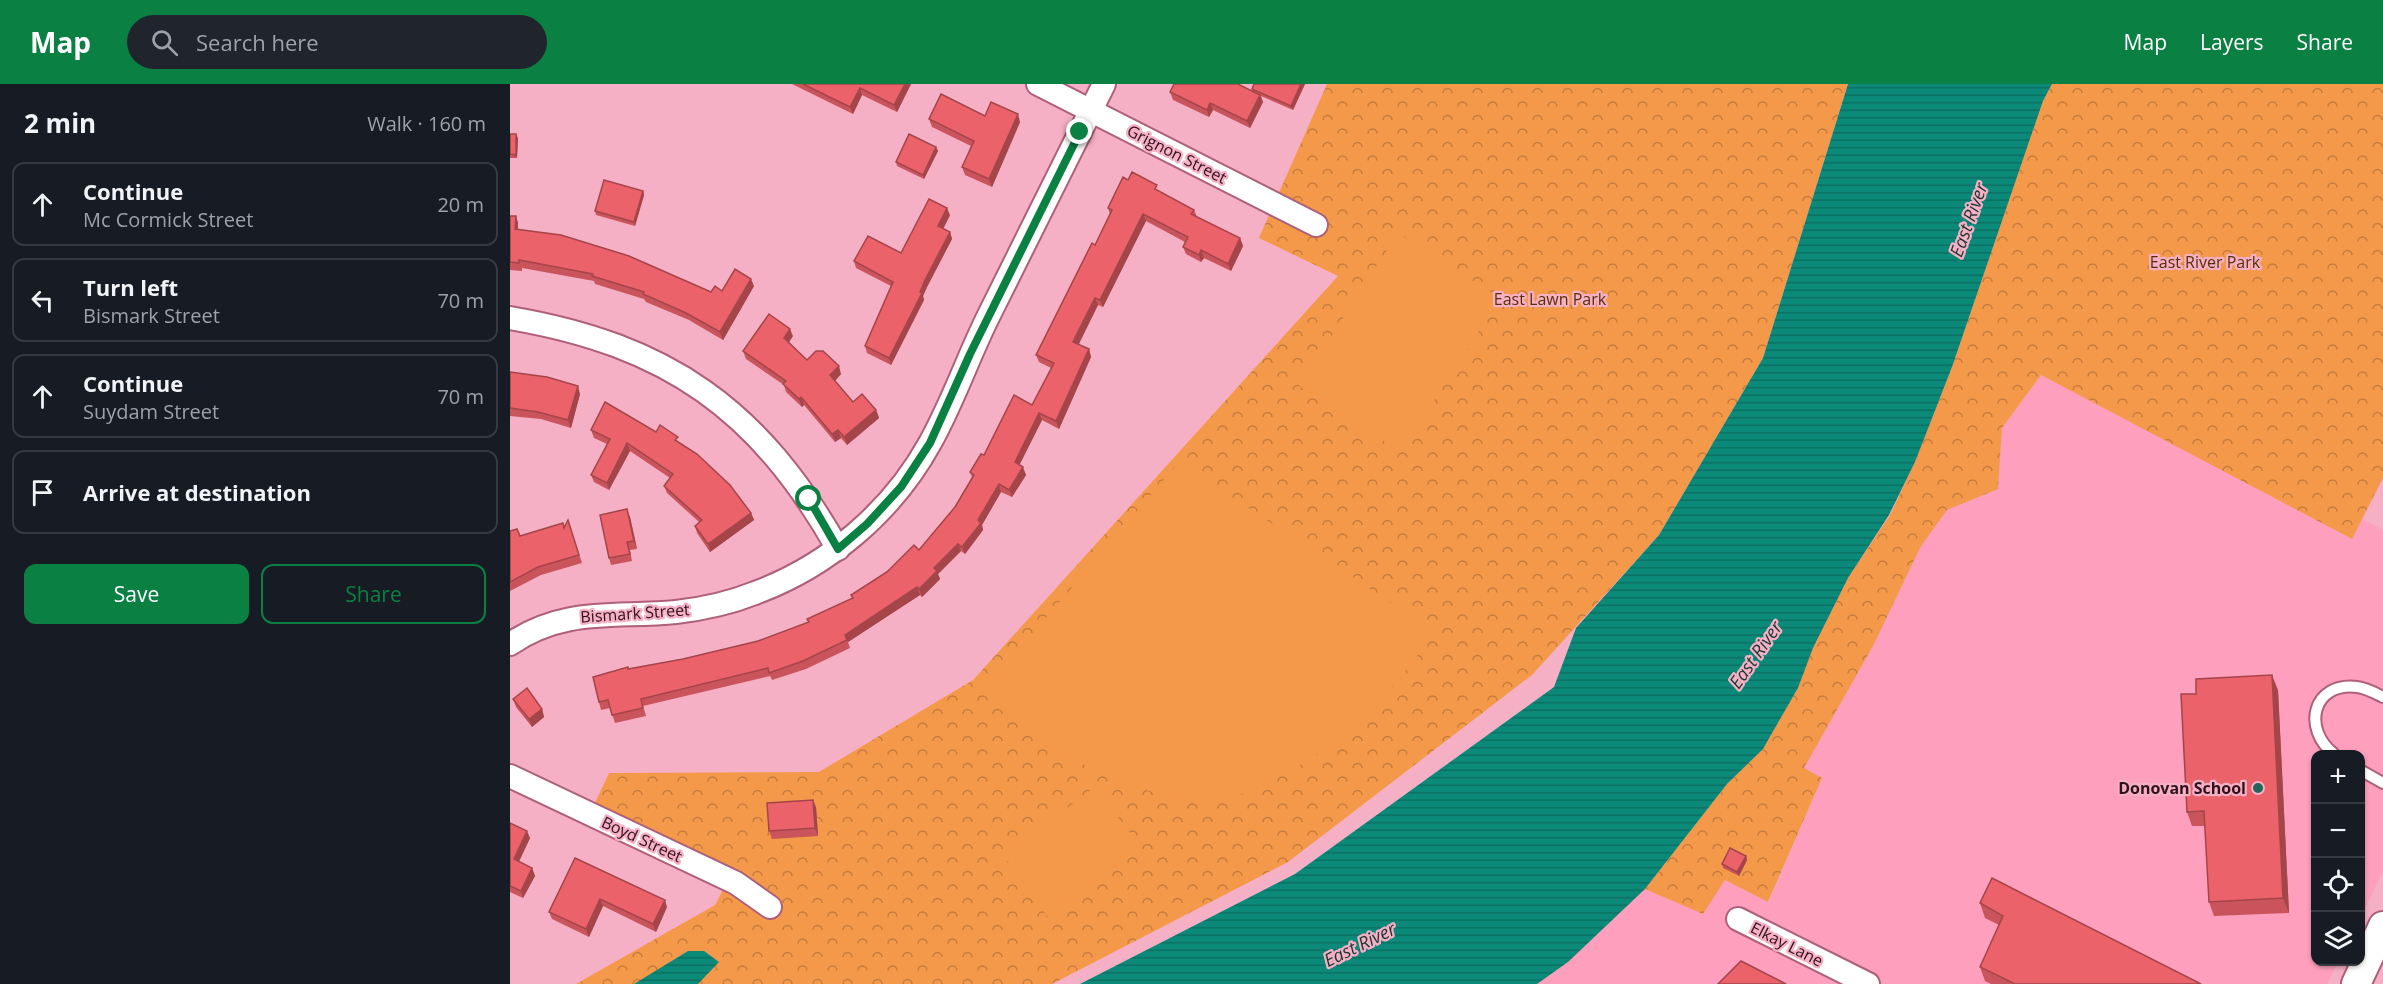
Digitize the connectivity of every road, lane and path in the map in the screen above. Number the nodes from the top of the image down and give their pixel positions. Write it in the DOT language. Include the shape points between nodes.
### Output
graph roads {
  1 [pos="1038,84"];
  2 [pos="1104,84"];
  3 [pos="1091,110"];
  4 [pos="1316,225"];
  5 [pos="510,318"];
  6 [pos="838,549"];
  7 [pos="510,644"];
  8 [pos="2383,697"];
  9 [pos="2329,750"];
  10 [pos="2365,772"];
  11 [pos="510,776"];
  12 [pos="2383,783"];
  13 [pos="770,907"];
  14 [pos="1738,919"];
  15 [pos="2383,926"];
  16 [pos="1868,984"];
  17 [pos="2356,984"];
  1 -- 3 [label="street, Grignon Street"];
  2 -- 3 [label="street, Bismark Street"];
  3 -- 4 [label="street, Grignon Street"];
  3 -- 6 [label="street, Bismark Street" via="930,443 901,487"];
  5 -- 6 [label="street" via="600,338 677,373 712,397 780,459"];
  6 -- 7 [label="street, Bismark Street" via="795,576 726,602 675,612 591,614 528,632"];
  8 -- 9 [label="lane" via="2357,687 2325,696 2318,704 2315,730"];
  10 -- 12 [label="lane"];
  11 -- 13 [label="street, Boyd Street" via="736,883"];
  14 -- 16 [label="street, Elkay Lane"];
  15 -- 17 [label="street"];
}
